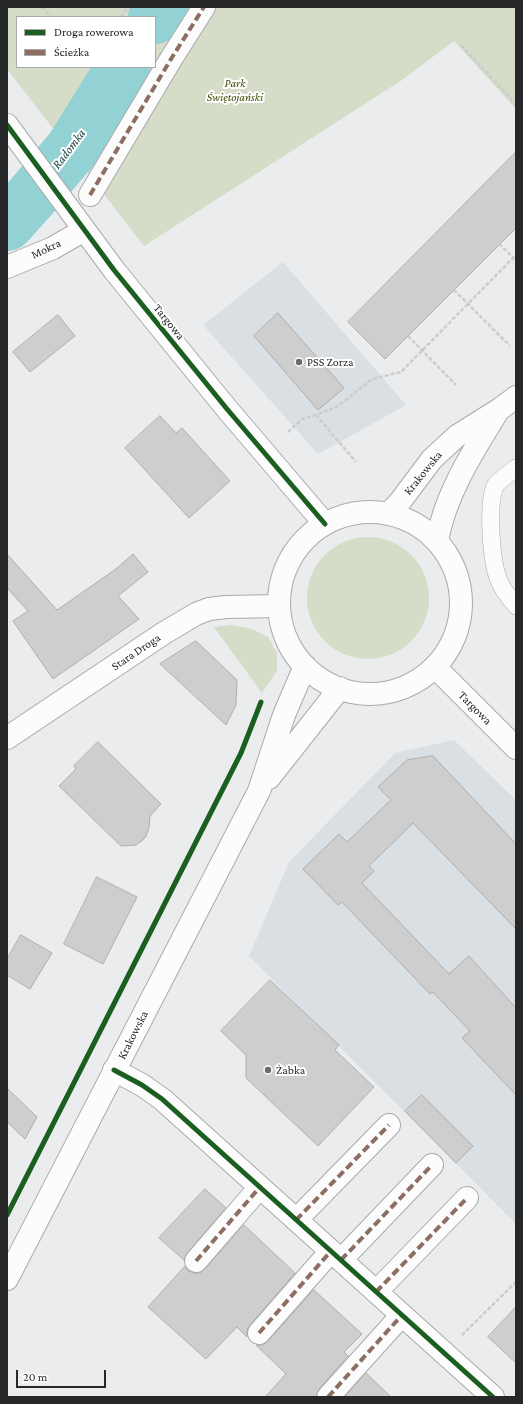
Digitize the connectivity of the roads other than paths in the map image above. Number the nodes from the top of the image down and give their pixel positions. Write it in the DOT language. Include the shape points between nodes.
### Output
graph roads {
  1 [pos="204,7"];
  2 [pos="7,125"];
  3 [pos="90,195"];
  4 [pos="84,230"];
  5 [pos="7,267"];
  6 [pos="508,403"];
  7 [pos="516,468"];
  8 [pos="388,514"];
  9 [pos="325,524"];
  10 [pos="437,541"];
  11 [pos="279,606"];
  12 [pos="516,606"];
  13 [pos="304,666"];
  14 [pos="435,667"];
  15 [pos="340,688"];
  16 [pos="7,738"];
  17 [pos="516,748"];
  18 [pos="259,791"];
  19 [pos="114,1070"];
  20 [pos="389,1125"];
  21 [pos="432,1165"];
  22 [pos="260,1187"];
  23 [pos="467,1198"];
  24 [pos="296,1220"];
  25 [pos="336,1256"];
  26 [pos="196,1261"];
  27 [pos="7,1279"];
  28 [pos="376,1292"];
  29 [pos="402,1315"];
  30 [pos="259,1334"];
  31 [pos="328,1397"];
  32 [pos="493,1397"];
  1 -- 3 [label="street"];
  2 -- 4 [label="street, Targowa"];
  4 -- 5 [label="street, Mokra" via="53,248"];
  4 -- 9 [label="street, Targowa" via="227,409"];
  6 -- 8 [label="street, Krakowska" via="457,436 432,459 400,503"];
  6 -- 10 [label="street, Krakowska" via="476,446 461,474 440,523"];
  7 -- 12 [label="lane" via="496,484 492,500 491,530 496,574"];
  8 -- 9 [label="street" via="366,512 345,515"];
  8 -- 10 [label="street" via="406,519 423,528"];
  9 -- 11 [label="street" via="306,538 291,557 282,578"];
  10 -- 14 [label="street" via="451,560 459,581 461,604 458,627 449,649"];
  11 -- 13 [label="street" via="282,625 290,647"];
  11 -- 16 [label="street, Stara Droga" via="226,606 196,614"];
  13 -- 15 [label="street" via="321,679"];
  13 -- 18 [label="street, Krakowska" via="284,715"];
  14 -- 15 [label="street" via="414,682 391,692 365,694"];
  14 -- 17 [label="street, Targowa"];
  15 -- 18 [label="street, Krakowska"];
  18 -- 19 [label="street, Krakowska"];
  19 -- 22 [label="street" via="162,1099"];
  19 -- 27 [label="street, Krakowska"];
  20 -- 24 [label="street"];
  21 -- 25 [label="street"];
  22 -- 24 [label="street"];
  22 -- 26 [label="street"];
  23 -- 28 [label="street"];
  24 -- 25 [label="street"];
  25 -- 28 [label="street"];
  25 -- 30 [label="street"];
  28 -- 29 [label="street"];
  29 -- 31 [label="street"];
  29 -- 32 [label="street"];
}
